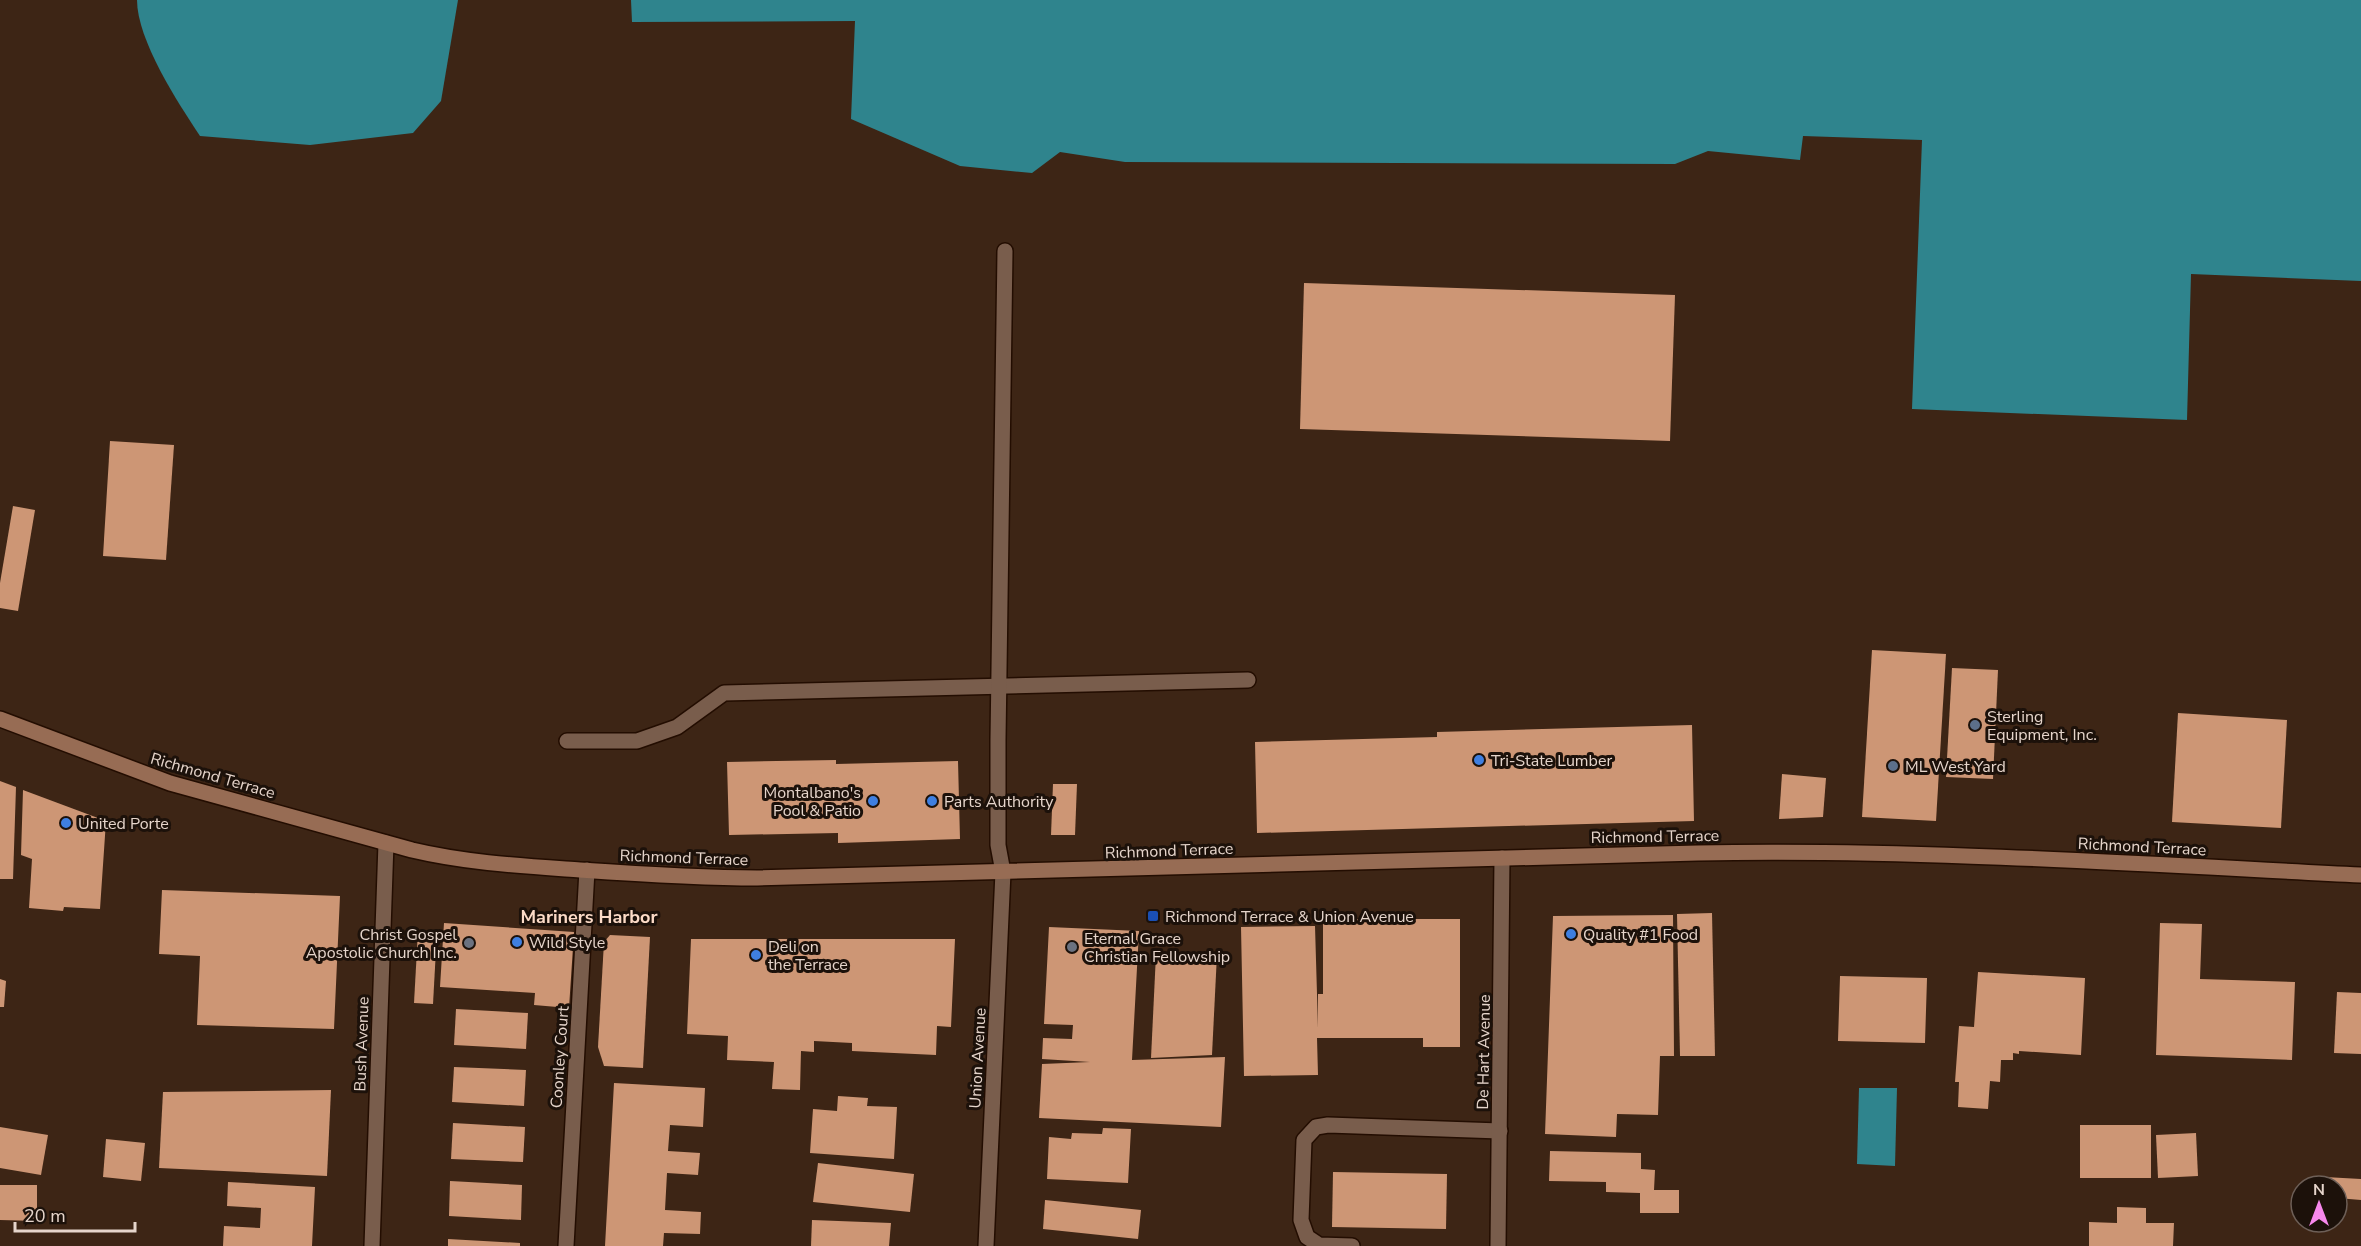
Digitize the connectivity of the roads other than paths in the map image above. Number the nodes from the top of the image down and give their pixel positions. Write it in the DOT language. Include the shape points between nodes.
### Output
graph roads {
  1 [pos="1005,251"];
  2 [pos="1248,680"];
  3 [pos="999,686"];
  4 [pos="0,719"];
  5 [pos="567,741"];
  6 [pos="386,843"];
  7 [pos="1502,858"];
  8 [pos="587,870"];
  9 [pos="1003,872"];
  10 [pos="2361,875"];
  11 [pos="1500,1131"];
  12 [pos="372,1246"];
  13 [pos="566,1246"];
  14 [pos="986,1246"];
  15 [pos="1352,1246"];
  16 [pos="1498,1246"];
  1 -- 3 [label="street, Union Avenue"];
  2 -- 3 [label="street"];
  3 -- 5 [label="street" via="724,693 677,727 637,741"];
  3 -- 9 [label="street, Union Avenue" via="998,845"];
  4 -- 6 [label="main road, Richmond Terrace" via="170,783"];
  6 -- 8 [label="main road, Richmond Terrace" via="469,861"];
  6 -- 12 [label="street, Bush Avenue"];
  7 -- 9 [label="main road, Richmond Terrace"];
  7 -- 10 [label="main road, Richmond Terrace" via="1887,852"];
  7 -- 11 [label="street, De Hart Avenue"];
  8 -- 9 [label="main road, Richmond Terrace" via="712,878"];
  8 -- 13 [label="street, Coonley Court"];
  9 -- 14 [label="street, Union Avenue"];
  11 -- 15 [label="street" via="1316,1127 1304,1140 1301,1220 1307,1237 1319,1245"];
  11 -- 16 [label="street, De Hart Avenue"];
}
